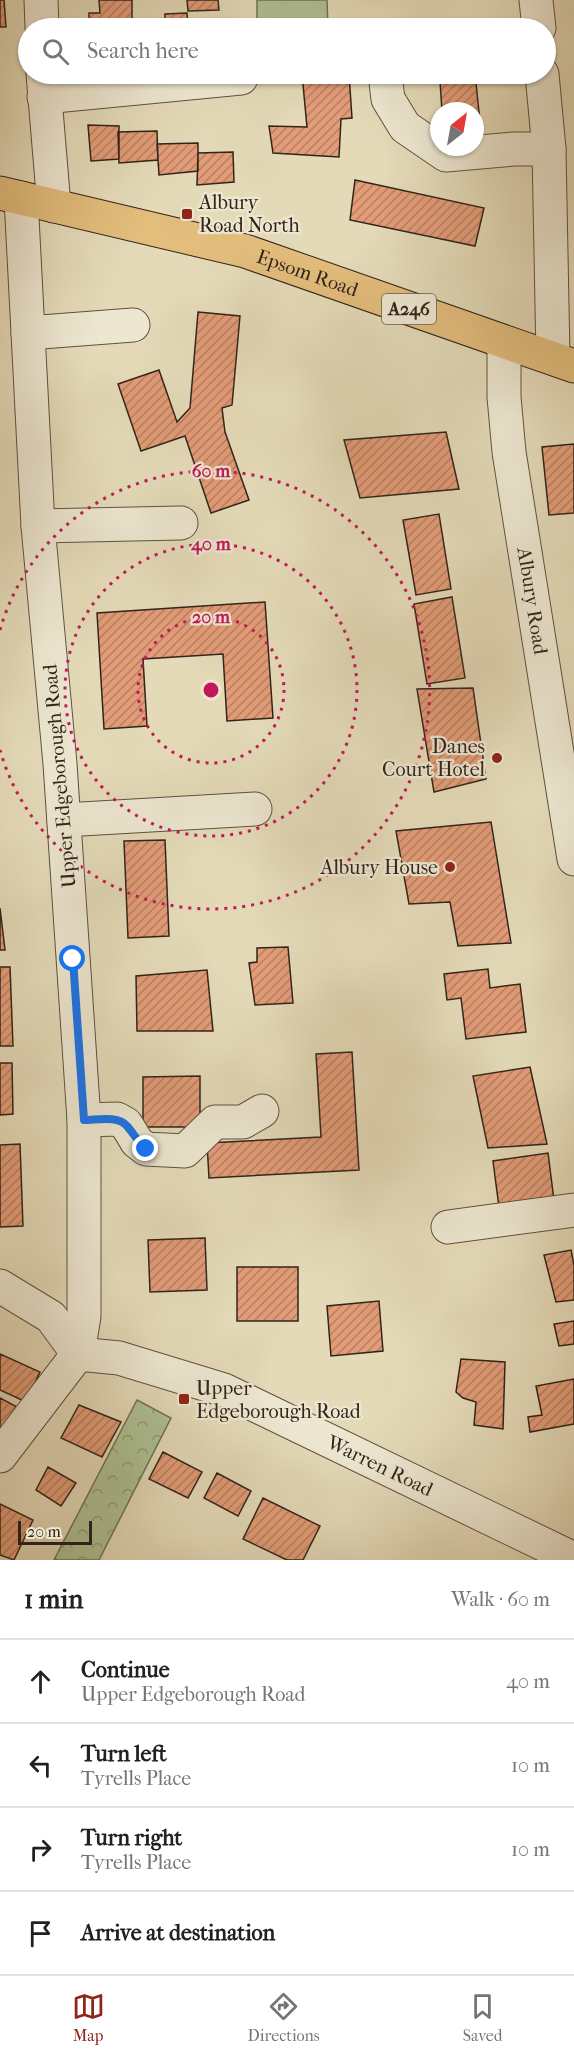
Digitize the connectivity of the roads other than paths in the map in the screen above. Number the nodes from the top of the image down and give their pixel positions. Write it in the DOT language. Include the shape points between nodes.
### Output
graph roads {
  1 [pos="41,0"];
  2 [pos="536,0"];
  3 [pos="42,18"];
  4 [pos="538,18"];
  5 [pos="72,84"];
  6 [pos="386,84"];
  7 [pos="543,84"];
  8 [pos="44,85"];
  9 [pos="549,149"];
  10 [pos="11,195"];
  11 [pos="54,206"];
  12 [pos="133,325"];
  13 [pos="28,333"];
  14 [pos="504,342"];
  15 [pos="564,362"];
  16 [pos="180,523"];
  17 [pos="38,526"];
  18 [pos="255,809"];
  19 [pos="64,820"];
  20 [pos="574,859"];
  21 [pos="262,1111"];
  22 [pos="84,1120"];
  23 [pos="574,1210"];
  24 [pos="447,1227"];
  25 [pos="0,1286"];
  26 [pos="78,1354"];
  27 [pos="0,1456"];
  28 [pos="574,1559"];
  1 -- 3 [label="street"];
  2 -- 4 [label="street"];
  5 -- 8 [label="street"];
  6 -- 9 [label="street" via="388,99 405,127 447,155"];
  7 -- 9 [label="street"];
  8 -- 11 [label="street"];
  9 -- 15 [label="street"];
  10 -- 11 [label="main road, Epsom Road / A246"];
  10 -- 13 [label="street, Upper Edgeborough Road"];
  11 -- 14 [label="main road, Epsom Road / A246" via="245,251"];
  12 -- 13 [label="street"];
  13 -- 17 [label="street, Upper Edgeborough Road"];
  14 -- 15 [label="main road, Epsom Road / A246"];
  14 -- 20 [label="street, Albury Road" via="509,452"];
  16 -- 17 [label="street"];
  17 -- 19 [label="street, Upper Edgeborough Road"];
  18 -- 19 [label="street"];
  19 -- 22 [label="street, Upper Edgeborough Road"];
  21 -- 22 [label="street" via="243,1122 215,1122 185,1150 146,1149 117,1119"];
  22 -- 26 [label="street, Upper Edgeborough Road" via="84,1316"];
  23 -- 24 [label="street"];
  25 -- 26 [label="street" via="51,1317"];
  26 -- 27 [label="street"];
  26 -- 28 [label="street, Warren Road" via="118,1358 224,1390"];
}
